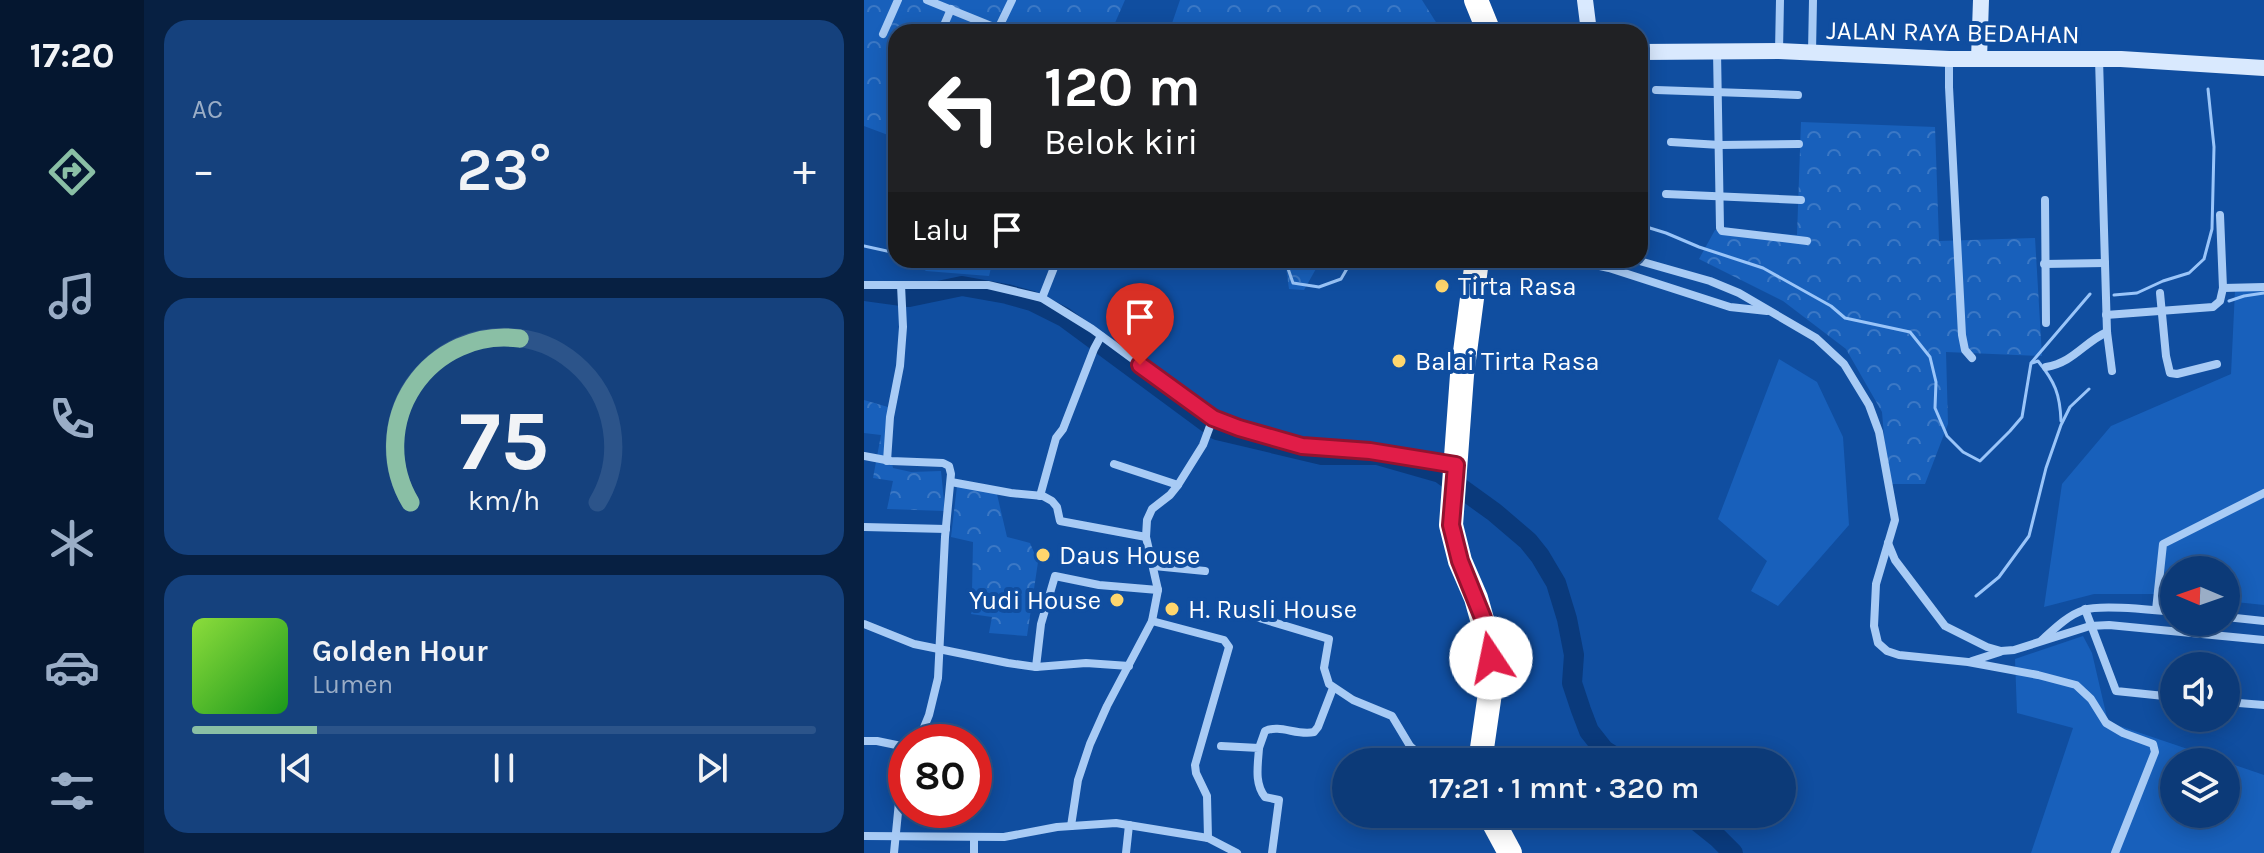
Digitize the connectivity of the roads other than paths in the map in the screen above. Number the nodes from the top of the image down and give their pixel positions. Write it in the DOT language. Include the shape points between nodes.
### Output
graph roads {
  1 [pos="898,0"];
  2 [pos="927,0"];
  3 [pos="1012,0"];
  4 [pos="1476,0"];
  5 [pos="1585,0"];
  6 [pos="1780,0"];
  7 [pos="1813,0"];
  8 [pos="1981,0"];
  9 [pos="951,9"];
  10 [pos="944,24"];
  11 [pos="987,24"];
  12 [pos="1004,24"];
  13 [pos="1486,24"];
  14 [pos="1588,24"];
  15 [pos="883,34"];
  16 [pos="1717,51"];
  17 [pos="1779,51"];
  18 [pos="1648,52"];
  19 [pos="1812,52"];
  20 [pos="1949,59"];
  21 [pos="1979,59"];
  22 [pos="2099,59"];
  23 [pos="2264,68"];
  24 [pos="1656,90"];
  25 [pos="1718,92"];
  26 [pos="1798,95"];
  27 [pos="1671,142"];
  28 [pos="1799,144"];
  29 [pos="1720,145"];
  30 [pos="1666,194"];
  31 [pos="1719,196"];
  32 [pos="1801,200"];
  33 [pos="2045,200"];
  34 [pos="2220,215"];
  35 [pos="1807,241"];
  36 [pos="1648,263"];
  37 [pos="2105,263"];
  38 [pos="2044,264"];
  39 [pos="1054,268"];
  40 [pos="1476,268"];
  41 [pos="1609,268"];
  42 [pos="864,285"];
  43 [pos="2264,287"];
  44 [pos="901,288"];
  45 [pos="2223,288"];
  46 [pos="2160,293"];
  47 [pos="1042,298"];
  48 [pos="1767,311"];
  49 [pos="2160,312"];
  50 [pos="2106,315"];
  51 [pos="2046,323"];
  52 [pos="2107,332"];
  53 [pos="1098,340"];
  54 [pos="1972,358"];
  55 [pos="2217,364"];
  56 [pos="2046,367"];
  57 [pos="2112,371"];
  58 [pos="1211,420"];
  59 [pos="864,456"];
  60 [pos="887,461"];
  61 [pos="1114,464"];
  62 [pos="1454,476"];
  63 [pos="951,482"];
  64 [pos="1178,485"];
  65 [pos="2264,493"];
  66 [pos="1040,496"];
  67 [pos="864,527"];
  68 [pos="946,529"];
  69 [pos="1146,537"];
  70 [pos="1888,543"];
  71 [pos="1154,566"];
  72 [pos="1205,571"];
  73 [pos="1158,590"];
  74 [pos="2085,609"];
  75 [pos="2156,610"];
  76 [pos="2160,610"];
  77 [pos="1256,617"];
  78 [pos="2240,618"];
  79 [pos="1152,621"];
  80 [pos="2264,621"];
  81 [pos="864,624"];
  82 [pos="2090,626"];
  83 [pos="2264,640"];
  84 [pos="2039,643"];
  85 [pos="941,649"];
  86 [pos="2001,651"];
  87 [pos="1968,662"];
  88 [pos="1129,666"];
  89 [pos="1036,667"];
  90 [pos="1333,688"];
  91 [pos="2160,696"];
  92 [pos="2240,703"];
  93 [pos="2264,705"];
  94 [pos="925,724"];
  95 [pos="864,741"];
  96 [pos="888,743"];
  97 [pos="1221,746"];
  98 [pos="1259,748"];
  99 [pos="1412,748"];
  100 [pos="1482,748"];
  101 [pos="1129,825"];
  102 [pos="1071,826"];
  103 [pos="896,828"];
  104 [pos="1497,828"];
  105 [pos="864,836"];
  106 [pos="895,837"];
  107 [pos="974,837"];
  108 [pos="1208,838"];
  109 [pos="894,853"];
  110 [pos="974,853"];
  111 [pos="1126,853"];
  112 [pos="1237,853"];
  113 [pos="1272,853"];
  114 [pos="1510,853"];
  115 [pos="2115,853"];
  1 -- 15 [label="street"];
  2 -- 9 [label="street"];
  3 -- 12 [label="street"];
  4 -- 13 [label="highway"];
  5 -- 14 [label="street"];
  6 -- 17 [label="street"];
  7 -- 19 [label="street"];
  8 -- 21 [label="street"];
  9 -- 10 [label="street"];
  9 -- 11 [label="street"];
  16 -- 17 [label="street, JALAN RAYA BEDAHAN"];
  16 -- 18 [label="street, JALAN RAYA BEDAHAN"];
  16 -- 25 [label="street"];
  17 -- 19 [label="street, JALAN RAYA BEDAHAN"];
  19 -- 20 [label="street, JALAN RAYA BEDAHAN"];
  20 -- 21 [label="street, JALAN RAYA BEDAHAN"];
  20 -- 54 [label="street" via="1962,335"];
  21 -- 22 [label="street, JALAN RAYA BEDAHAN"];
  22 -- 23 [label="street, JALAN RAYA BEDAHAN"];
  22 -- 37 [label="street"];
  24 -- 25 [label="street"];
  25 -- 26 [label="street"];
  25 -- 29 [label="street"];
  27 -- 29 [label="street"];
  28 -- 29 [label="street"];
  29 -- 31 [label="street"];
  30 -- 31 [label="street"];
  31 -- 32 [label="street"];
  31 -- 35 [label="street" via="1722,231"];
  33 -- 38 [label="street"];
  34 -- 45 [label="street"];
  36 -- 48 [label="street" via="1710,281"];
  37 -- 38 [label="street"];
  37 -- 50 [label="street"];
  38 -- 51 [label="street"];
  39 -- 47 [label="street"];
  40 -- 62 [label="highway"];
  41 -- 48 [label="street" via="1730,307"];
  42 -- 44 [label="street"];
  43 -- 45 [label="street"];
  44 -- 47 [label="street" via="988,285"];
  44 -- 60 [label="street" via="900,366"];
  45 -- 49 [label="street" via="2213,307"];
  46 -- 49 [label="street"];
  47 -- 53 [label="street"];
  48 -- 70 [label="street" via="1816,338 1844,364 1869,405 1895,520"];
  49 -- 50 [label="street"];
  49 -- 55 [label="street" via="2170,373"];
  50 -- 52 [label="street"];
  52 -- 56 [label="street" via="2073,358"];
  52 -- 57 [label="street"];
  53 -- 58 [label="street"];
  53 -- 66 [label="street" via="1056,438"];
  58 -- 62 [label="street" via="1302,446 1370,451"];
  58 -- 64 [label="street" via="1203,445"];
  59 -- 60 [label="street"];
  60 -- 63 [label="street" via="943,463 949,466"];
  61 -- 64 [label="street"];
  62 -- 100 [label="highway" via="1453,536 1489,644 1490,693"];
  63 -- 66 [label="street"];
  63 -- 68 [label="street"];
  64 -- 69 [label="street" via="1152,509"];
  65 -- 75 [label="street" via="2163,544"];
  66 -- 69 [label="street" via="1057,507 1060,521"];
  67 -- 68 [label="street"];
  68 -- 85 [label="street"];
  69 -- 71 [label="street"];
  70 -- 86 [label="street" via="1945,626"];
  70 -- 87 [label="street" via="1876,584 1878,643 1899,655"];
  71 -- 72 [label="street"];
  71 -- 73 [label="street"];
  73 -- 79 [label="street"];
  73 -- 89 [label="street" via="1055,576"];
  74 -- 75 [label="street"];
  74 -- 82 [label="street"];
  74 -- 84 [label="street"];
  75 -- 76 [label="street"];
  77 -- 90 [label="street" via="1329,639 1324,668"];
  78 -- 80 [label="street"];
  79 -- 88 [label="street"];
  79 -- 108 [label="street" via="1228,645 1195,765 1207,796"];
  81 -- 85 [label="street"];
  82 -- 83 [label="street"];
  82 -- 84 [label="street"];
  82 -- 91 [label="street" via="2116,691"];
  84 -- 86 [label="street"];
  85 -- 89 [label="street"];
  85 -- 94 [label="street"];
  86 -- 87 [label="street"];
  87 -- 115 [label="street" via="2076,685 2106,723 2153,744 2155,752"];
  88 -- 89 [label="street"];
  88 -- 102 [label="street" via="1086,756"];
  90 -- 98 [label="street" via="1314,732 1272,728 1262,735"];
  90 -- 99 [label="street" via="1392,716"];
  92 -- 93 [label="street"];
  95 -- 96 [label="street"];
  97 -- 98 [label="street"];
  98 -- 113 [label="street" via="1259,789 1265,797 1279,800"];
  101 -- 102 [label="street"];
  101 -- 108 [label="street"];
  101 -- 111 [label="street"];
  102 -- 107 [label="street"];
  103 -- 106 [label="street"];
  104 -- 114 [label="highway"];
  105 -- 106 [label="street"];
  106 -- 107 [label="street"];
  106 -- 109 [label="street"];
  107 -- 110 [label="street"];
  108 -- 112 [label="street"];
}
